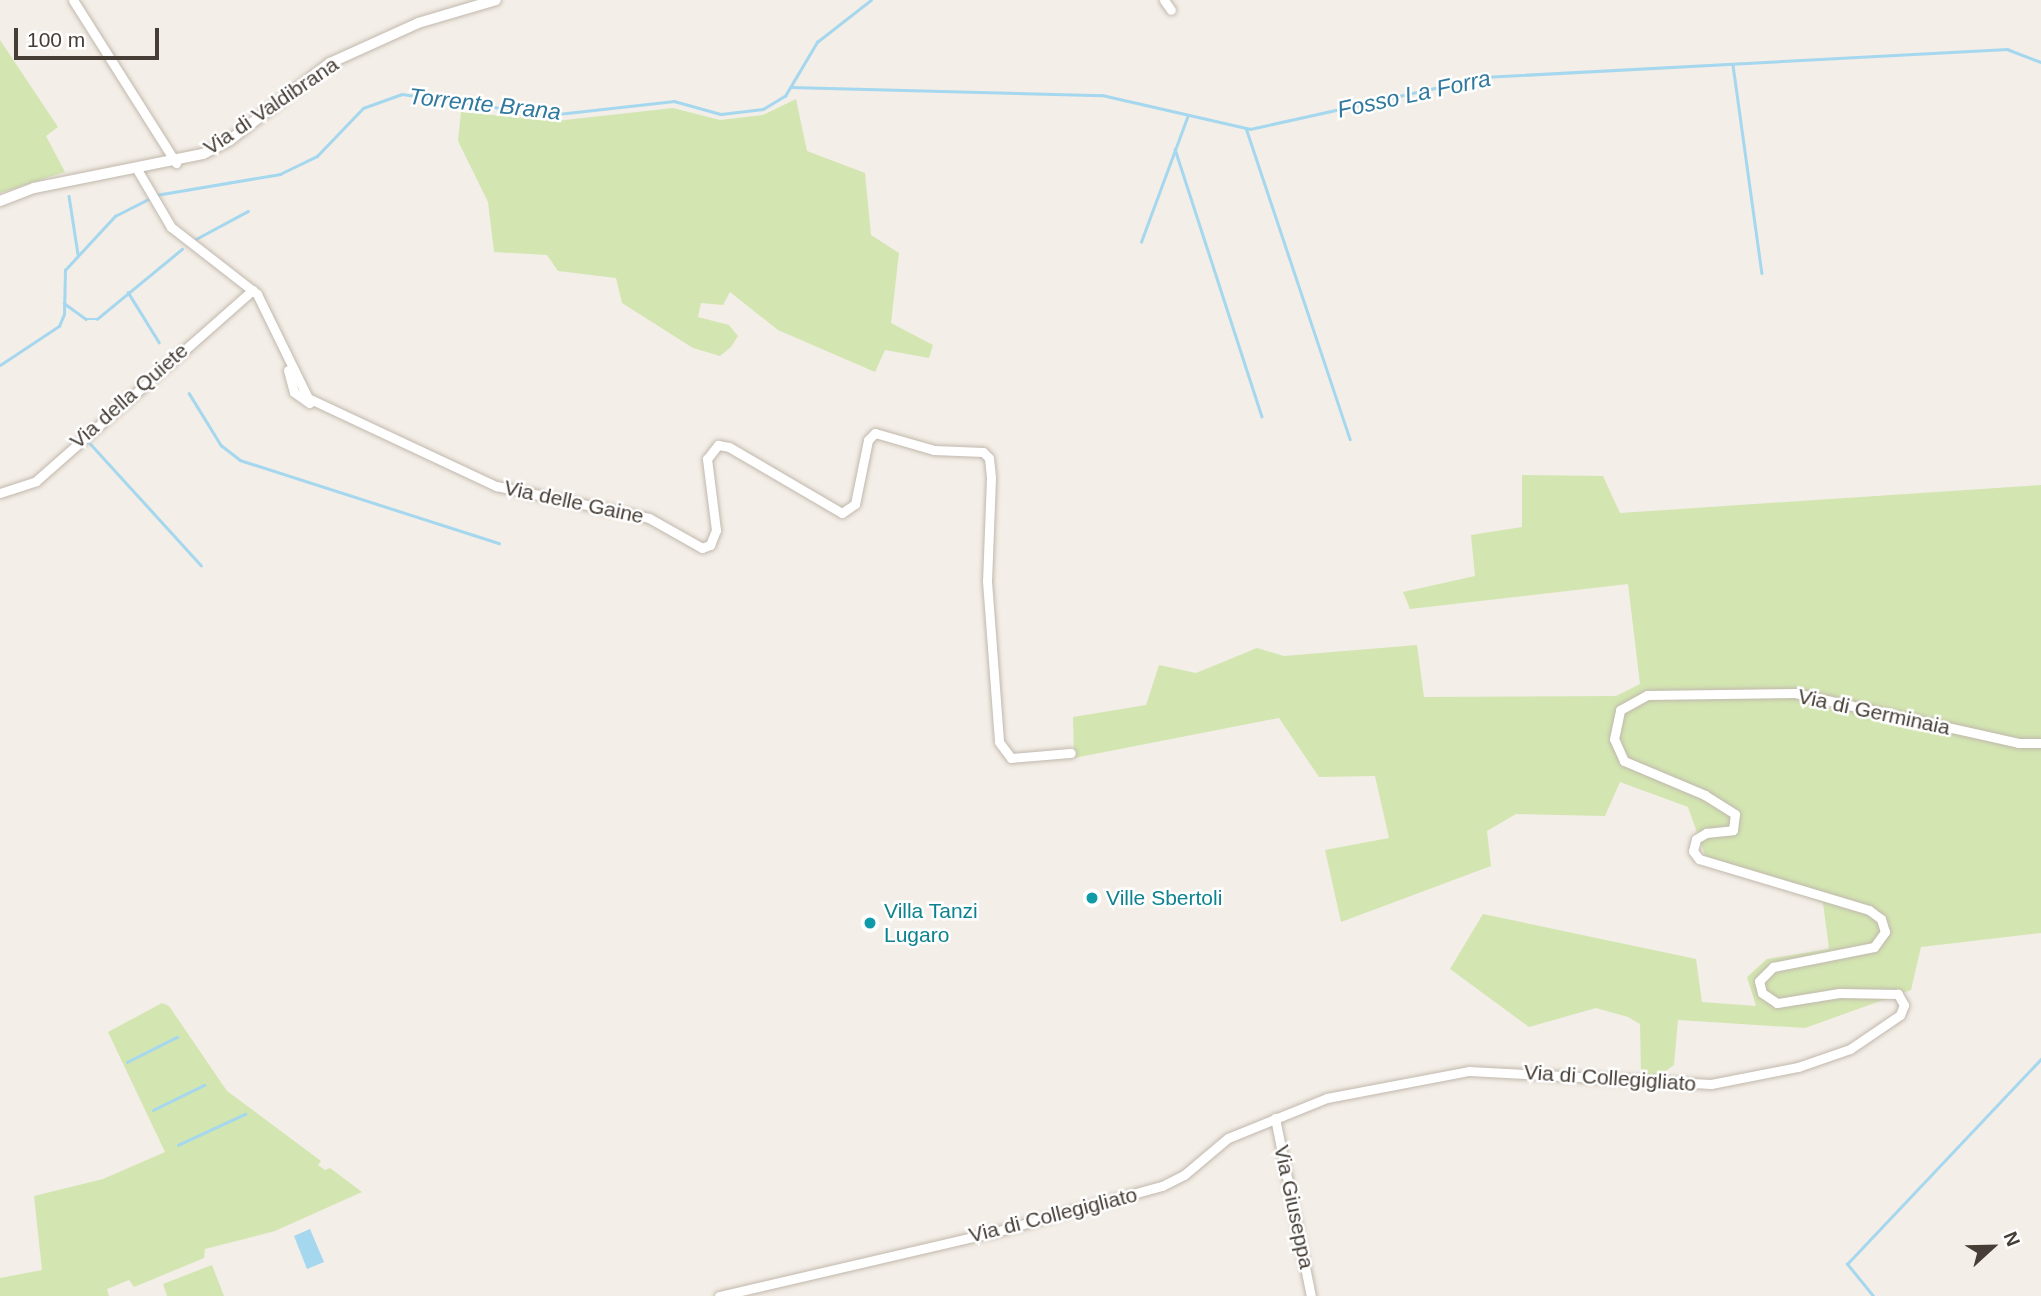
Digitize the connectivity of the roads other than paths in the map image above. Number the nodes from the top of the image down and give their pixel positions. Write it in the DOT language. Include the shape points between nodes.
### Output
graph roads {
  1 [pos="72,0"];
  2 [pos="496,0"];
  3 [pos="1164,0"];
  4 [pos="1171,10"];
  5 [pos="176,163"];
  6 [pos="138,171"];
  7 [pos="0,201"];
  8 [pos="253,290"];
  9 [pos="0,493"];
  10 [pos="1624,705"];
  11 [pos="2041,743"];
  12 [pos="1071,753"];
  13 [pos="1275,1118"];
  14 [pos="750,1293"];
  15 [pos="719,1296"];
  16 [pos="1311,1296"];
  1 -- 5 [label="street"];
  2 -- 5 [label="street, Via di Valdibrana" via="418,23 330,63 223,145"];
  3 -- 4 [label="street"];
  5 -- 6 [label="street, Via di Valdibrana"];
  6 -- 7 [label="street, Via di Valdibrana" via="34,188"];
  6 -- 8 [label="street, Via delle Gaine" via="156,205 186,241"];
  8 -- 9 [label="street, Via della Quiete" via="33,484"];
  8 -- 12 [label="street, Via delle Gaine" via="285,354 296,395 496,486 649,518 702,548 712,542 717,524 707,463 711,449 726,445 844,513 856,501 870,436 883,432 928,448 986,454 991,478 987,581 999,742 1005,755 1015,759"];
  10 -- 11 [label="street, Via di Germinaia" via="1647,695 1795,693 2018,743"];
  10 -- 13 [label="street, Via di Collegigliato" via="1614,739 1624,761 1705,794 1735,814 1733,830 1696,839 1693,851 1699,859 1869,910 1885,925 1882,939 1874,947 1768,970 1759,981 1762,993 1784,1003 1839,993 1891,991 1903,1000 1900,1016 1833,1056 1711,1084 1469,1071 1327,1098"];
  13 -- 14 [label="street, Via di Collegigliato" via="1228,1138 1184,1175 1162,1186"];
  13 -- 16 [label="street, Via Giuseppa"];
  14 -- 15 [label="street, Via di Collegigliato"];
}
